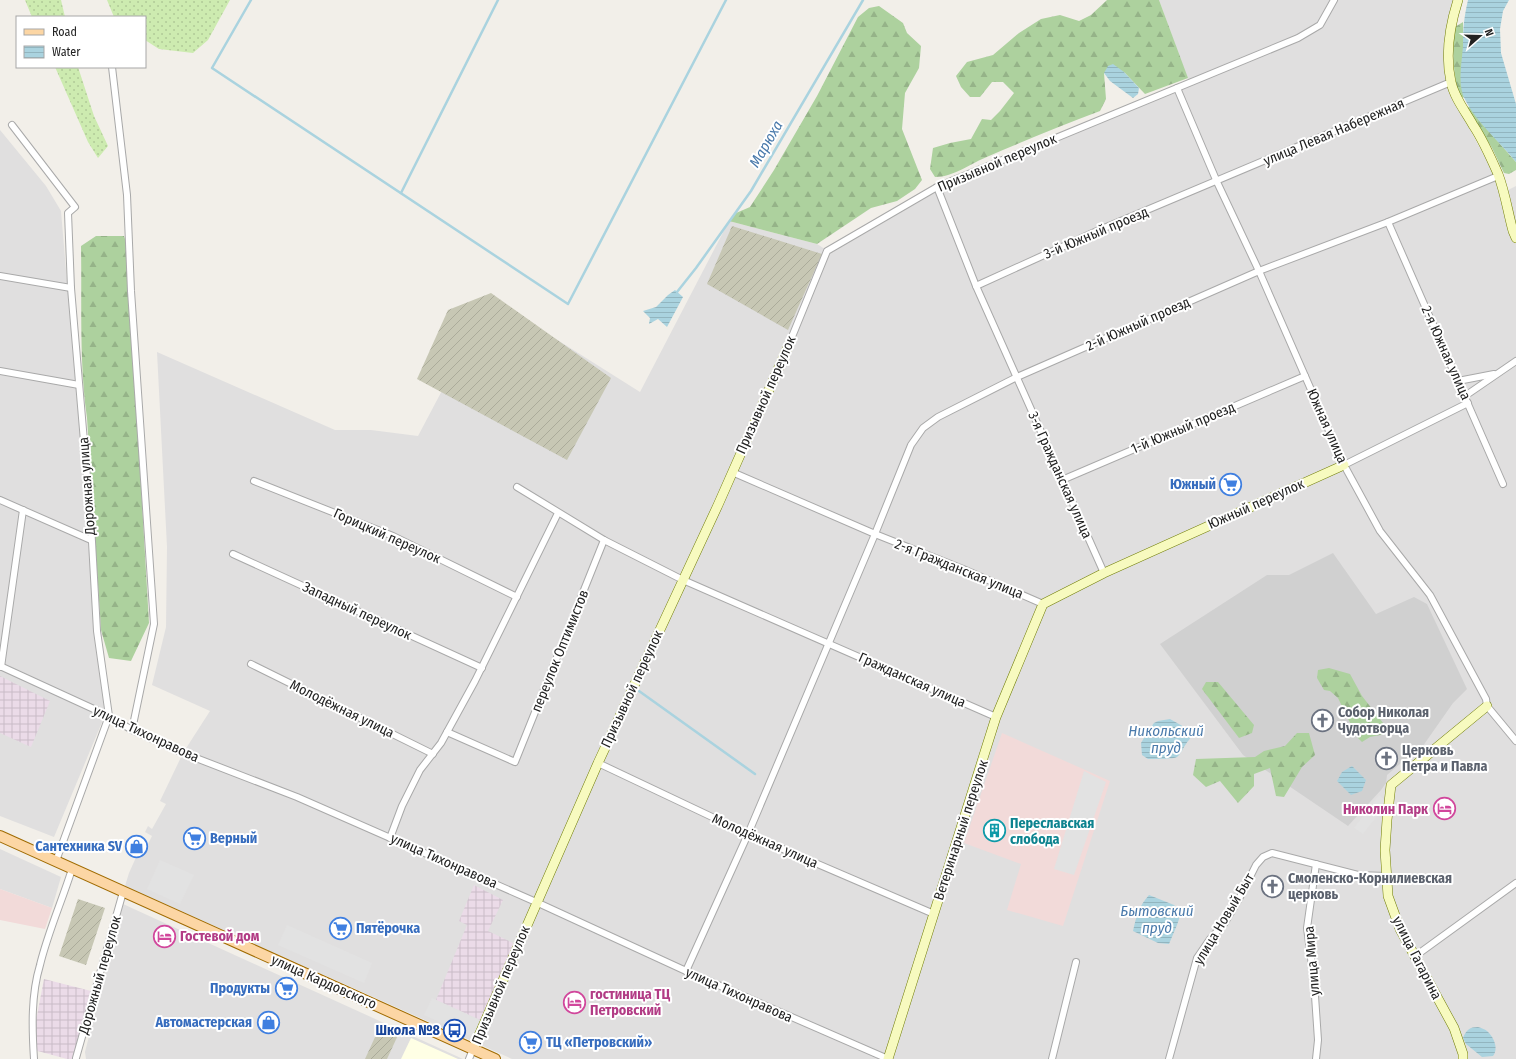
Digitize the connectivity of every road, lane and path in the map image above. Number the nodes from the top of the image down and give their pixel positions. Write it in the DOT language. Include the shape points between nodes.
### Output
graph roads {
  1 [pos="1334,0"];
  2 [pos="1458,0"];
  3 [pos="112,68"];
  4 [pos="1451,82"];
  5 [pos="1177,88"];
  6 [pos="12,125"];
  7 [pos="1498,176"];
  8 [pos="1218,182"];
  9 [pos="937,187"];
  10 [pos="1388,222"];
  11 [pos="1516,238"];
  12 [pos="1259,271"];
  13 [pos="0,276"];
  14 [pos="976,286"];
  15 [pos="71,288"];
  16 [pos="787,349"];
  17 [pos="1516,361"];
  18 [pos="0,371"];
  19 [pos="1498,373"];
  20 [pos="1305,376"];
  21 [pos="1017,377"];
  22 [pos="1458,381"];
  23 [pos="79,385"];
  24 [pos="1465,396"];
  25 [pos="1468,403"];
  26 [pos="1344,465"];
  27 [pos="732,472"];
  28 [pos="1062,480"];
  29 [pos="254,481"];
  30 [pos="1504,484"];
  31 [pos="517,487"];
  32 [pos="0,500"];
  33 [pos="24,510"];
  34 [pos="558,513"];
  35 [pos="875,534"];
  36 [pos="91,540"];
  37 [pos="604,540"];
  38 [pos="233,554"];
  39 [pos="1104,573"];
  40 [pos="683,580"];
  41 [pos="517,597"];
  42 [pos="1043,604"];
  43 [pos="828,643"];
  44 [pos="251,664"];
  45 [pos="1,666"];
  46 [pos="482,668"];
  47 [pos="1487,706"];
  48 [pos="109,716"];
  49 [pos="996,718"];
  50 [pos="132,730"];
  51 [pos="447,732"];
  52 [pos="1516,741"];
  53 [pos="433,754"];
  54 [pos="598,763"];
  55 [pos="748,834"];
  56 [pos="0,836"];
  57 [pos="390,838"];
  58 [pos="56,861"];
  59 [pos="1316,864"];
  60 [pos="72,869"];
  61 [pos="1386,876"];
  62 [pos="1516,883"];
  63 [pos="123,892"];
  64 [pos="536,902"];
  65 [pos="934,914"];
  66 [pos="1414,957"];
  67 [pos="1076,962"];
  68 [pos="686,971"];
  69 [pos="473,1049"];
  70 [pos="76,1058"];
  71 [pos="34,1059"];
  72 [pos="469,1059"];
  73 [pos="496,1059"];
  74 [pos="888,1059"];
  75 [pos="1052,1059"];
  76 [pos="1169,1059"];
  77 [pos="1316,1059"];
  78 [pos="1463,1059"];
  1 -- 5 [label="street, Призывной переулок" via="1320,25 1298,38"];
  2 -- 4 [label="street" via="1449,39"];
  3 -- 50 [label="street" via="127,195 131,291 154,624"];
  4 -- 7 [label="street"];
  4 -- 8 [label="street, улица Левая Набережная"];
  5 -- 8 [label="street, Южная улица"];
  5 -- 9 [label="street, Призывной переулок"];
  6 -- 15 [label="street, Дорожная улица" via="75,207 68,213"];
  7 -- 10 [label="street, 2-й Южный проезд"];
  7 -- 11 [label="street"];
  8 -- 12 [label="street, Южная улица"];
  8 -- 14 [label="street, 3-й Южный проезд" via="1098,231"];
  9 -- 14 [label="street, 3-я Гражданская улица"];
  9 -- 16 [label="street, Призывной переулок" via="827,252"];
  10 -- 12 [label="street, 2-й Южный проезд"];
  10 -- 22 [label="street, 2-я Южная улица"];
  12 -- 20 [label="street, Южная улица"];
  12 -- 21 [label="street, 2-й Южный проезд"];
  13 -- 15 [label="street"];
  14 -- 21 [label="street, 3-я Гражданская улица"];
  15 -- 23 [label="street, Дорожная улица"];
  16 -- 27 [label="street, Призывной переулок"];
  17 -- 19 [label="street"];
  18 -- 23 [label="street"];
  19 -- 22 [label="street"];
  19 -- 24 [label="street"];
  20 -- 26 [label="street, Южная улица"];
  20 -- 28 [label="street, 1-й Южный проезд"];
  21 -- 28 [label="street, 3-я Гражданская улица"];
  21 -- 35 [label="street" via="938,416 923,428 911,445"];
  22 -- 24 [label="street, 2-я Южная улица"];
  23 -- 36 [label="street, Дорожная улица"];
  24 -- 25 [label="street, 2-я Южная улица"];
  25 -- 26 [label="street, Южный переулок"];
  25 -- 30 [label="street, 2-я Южная улица"];
  26 -- 39 [label="street, Южный переулок"];
  26 -- 47 [label="street, Южная улица" via="1380,530 1430,596 1486,699"];
  27 -- 35 [label="street, 2-я Гражданская улица"];
  27 -- 40 [label="street, Призывной переулок"];
  28 -- 39 [label="street, 3-я Гражданская улица"];
  29 -- 41 [label="street, Горицкий переулок" via="393,536"];
  31 -- 34 [label="street, Гражданская улица"];
  32 -- 33 [label="street"];
  33 -- 36 [label="street"];
  33 -- 45 [label="street"];
  34 -- 37 [label="street, Гражданская улица"];
  34 -- 41 [label="street"];
  35 -- 42 [label="street, 2-я Гражданская улица"];
  35 -- 43 [label="street"];
  36 -- 48 [label="street, Дорожная улица" via="97,631"];
  37 -- 40 [label="street, Гражданская улица"];
  37 -- 51 [label="street, переулок Оптимистов" via="515,762"];
  38 -- 46 [label="street, Западный переулок"];
  39 -- 42 [label="street, Южный переулок"];
  40 -- 43 [label="street, Гражданская улица"];
  40 -- 54 [label="street, Призывной переулок"];
  41 -- 46 [label="street"];
  42 -- 49 [label="street, Ветеринарный переулок"];
  43 -- 49 [label="street, Гражданская улица"];
  43 -- 55 [label="street"];
  44 -- 53 [label="street, Молодёжная улица"];
  45 -- 48 [label="street, улица Тихонравова"];
  46 -- 51 [label="street"];
  47 -- 52 [label="street, Южная улица"];
  47 -- 61 [label="street, улица Гагарина" via="1391,785 1385,850"];
  48 -- 50 [label="street, улица Тихонравова"];
  48 -- 58 [label="street, Дорожная улица"];
  49 -- 65 [label="street, Ветеринарный переулок"];
  50 -- 57 [label="street, улица Тихонравова"];
  51 -- 53 [label="street"];
  53 -- 57 [label="street" via="420,770"];
  54 -- 55 [label="street, Молодёжная улица"];
  54 -- 64 [label="street, Призывной переулок"];
  55 -- 65 [label="street, Молодёжная улица"];
  55 -- 68 [label="street"];
  56 -- 58 [label="main road, улица Кардовского"];
  57 -- 64 [label="street, улица Тихонравова"];
  58 -- 60 [label="main road, улица Кардовского"];
  59 -- 61 [label="street, улица Новый Быт" via="1358,875"];
  59 -- 76 [label="street, улица Новый Быт" via="1272,853 1256,865 1224,924 1210,938 1197,958"];
  59 -- 77 [label="street, улица Мира" via="1307,928 1314,981 1318,1040"];
  60 -- 63 [label="main road, улица Кардовского"];
  60 -- 71 [label="street" via="39,965 32,1028"];
  61 -- 66 [label="street, улица Гагарина" via="1388,896"];
  62 -- 66 [label="street"];
  63 -- 69 [label="main road, улица Кардовского"];
  63 -- 70 [label="street, Дорожный переулок"];
  64 -- 68 [label="street, улица Тихонравова"];
  64 -- 69 [label="street, Призывной переулок"];
  65 -- 74 [label="street, Ветеринарный переулок"];
  66 -- 78 [label="street, улица Гагарина" via="1454,1028"];
  67 -- 75 [label="street"];
  68 -- 74 [label="street, улица Тихонравова"];
  69 -- 72 [label="street, Призывной переулок"];
  69 -- 73 [label="main road, улица Кардовского"];
}
